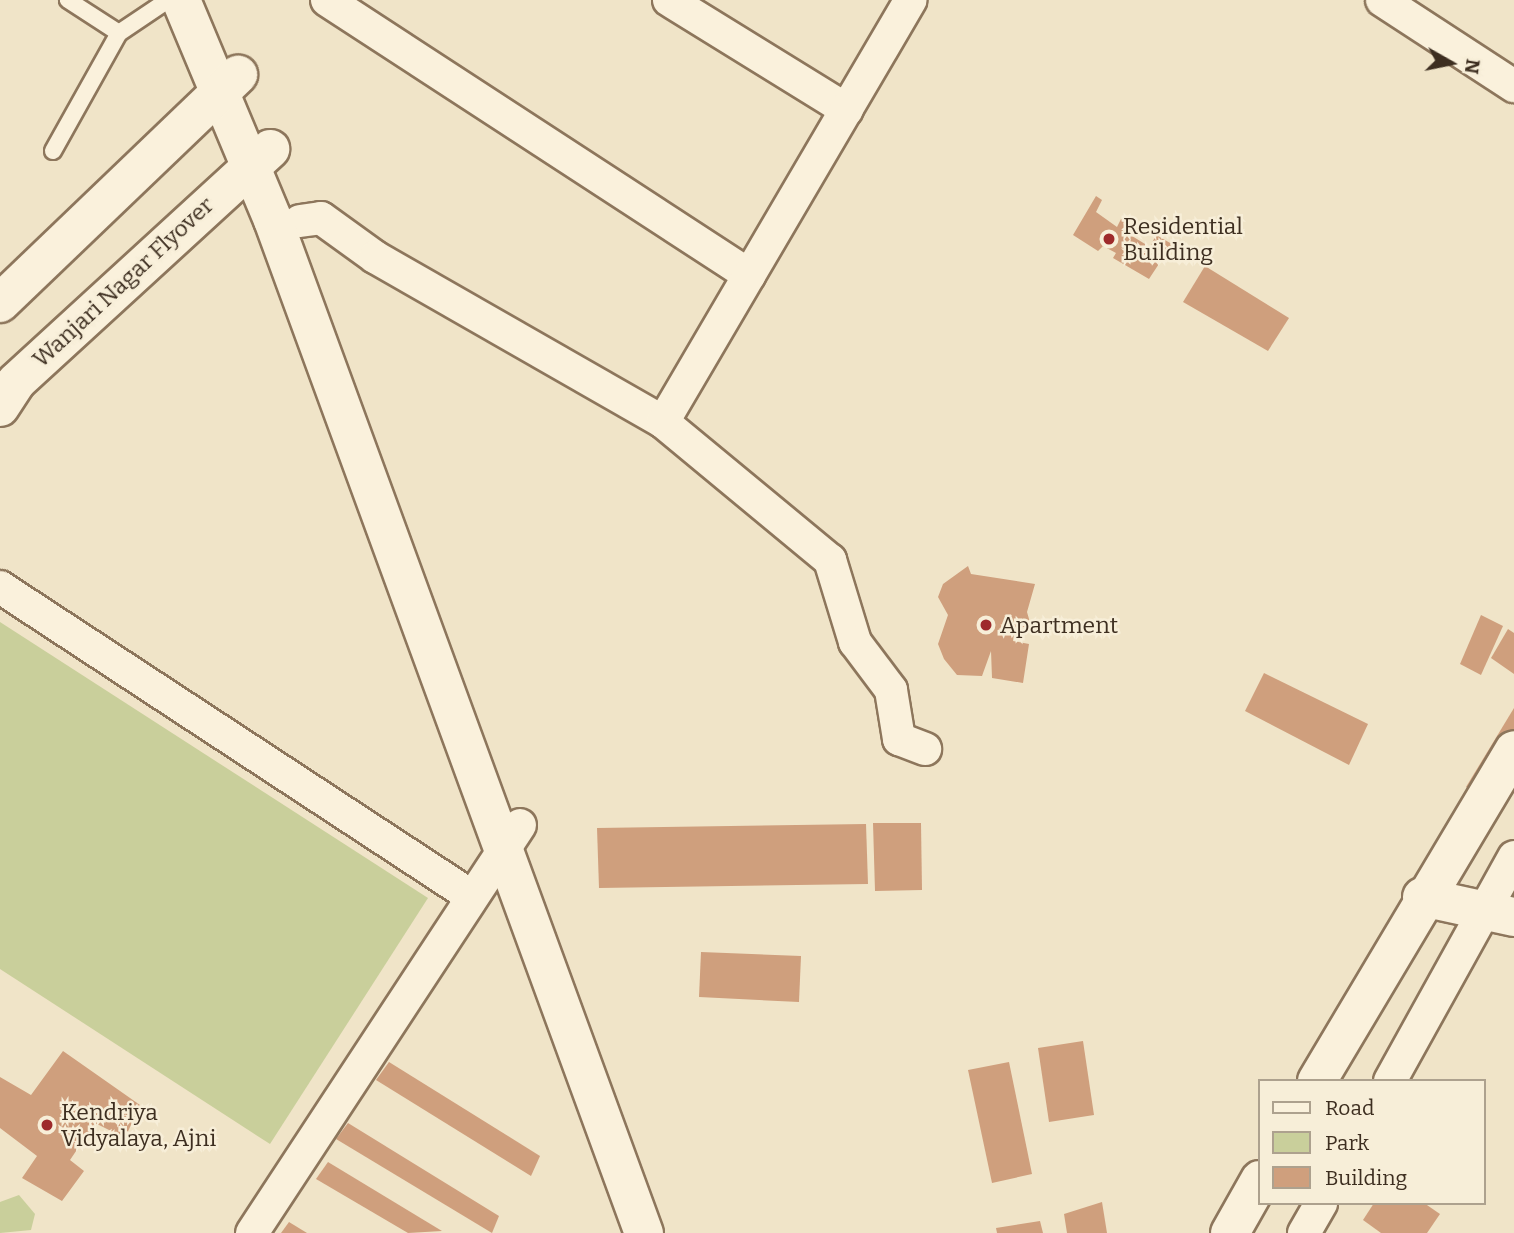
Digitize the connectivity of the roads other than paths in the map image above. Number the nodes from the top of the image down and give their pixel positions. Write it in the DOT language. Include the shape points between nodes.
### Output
graph roads {
  1 [pos="68,0"];
  2 [pos="168,0"];
  3 [pos="181,0"];
  4 [pos="206,0"];
  5 [pos="327,0"];
  6 [pos="669,0"];
  7 [pos="911,0"];
  8 [pos="1382,0"];
  9 [pos="119,33"];
  10 [pos="229,82"];
  11 [pos="1513,83"];
  12 [pos="846,110"];
  13 [pos="53,151"];
  14 [pos="260,155"];
  15 [pos="300,220"];
  16 [pos="749,275"];
  17 [pos="0,303"];
  18 [pos="0,407"];
  19 [pos="663,422"];
  20 [pos="0,587"];
  21 [pos="925,749"];
  22 [pos="1514,750"];
  23 [pos="512,836"];
  24 [pos="1514,857"];
  25 [pos="471,895"];
  26 [pos="1422,897"];
  27 [pos="1501,914"];
  28 [pos="1318,1079"];
  29 [pos="1391,1079"];
  30 [pos="1258,1184"];
  31 [pos="1320,1205"];
  32 [pos="252,1233"];
  33 [pos="645,1233"];
  34 [pos="670,1233"];
  35 [pos="1230,1233"];
  36 [pos="1304,1233"];
  1 -- 9 [label="lane"];
  2 -- 9 [label="lane"];
  3 -- 10 [label="main road"];
  4 -- 10 [label="main road"];
  5 -- 16 [label="street"];
  6 -- 12 [label="street"];
  7 -- 12 [label="street"];
  8 -- 11 [label="street"];
  9 -- 13 [label="lane"];
  10 -- 14 [label="main road"];
  10 -- 17 [label="main road"];
  12 -- 16 [label="street"];
  14 -- 15 [label="main road"];
  14 -- 18 [label="main road, Wanjari Nagar Flyover" via="16,382"];
  14 -- 23 [label="main road"];
  15 -- 19 [label="street" via="321,218 375,257"];
  15 -- 23 [label="main road"];
  16 -- 19 [label="street"];
  19 -- 21 [label="street" via="830,560 855,642 891,690 899,739"];
  20 -- 25 [label="street"];
  22 -- 26 [label="main road"];
  23 -- 25 [label="street"];
  23 -- 33 [label="main road"];
  23 -- 34 [label="main road"];
  24 -- 27 [label="street"];
  25 -- 32 [label="street"];
  26 -- 27 [label="main road"];
  26 -- 28 [label="main road"];
  27 -- 29 [label="street"];
  30 -- 35 [label="main road"];
  31 -- 36 [label="street"];
}
